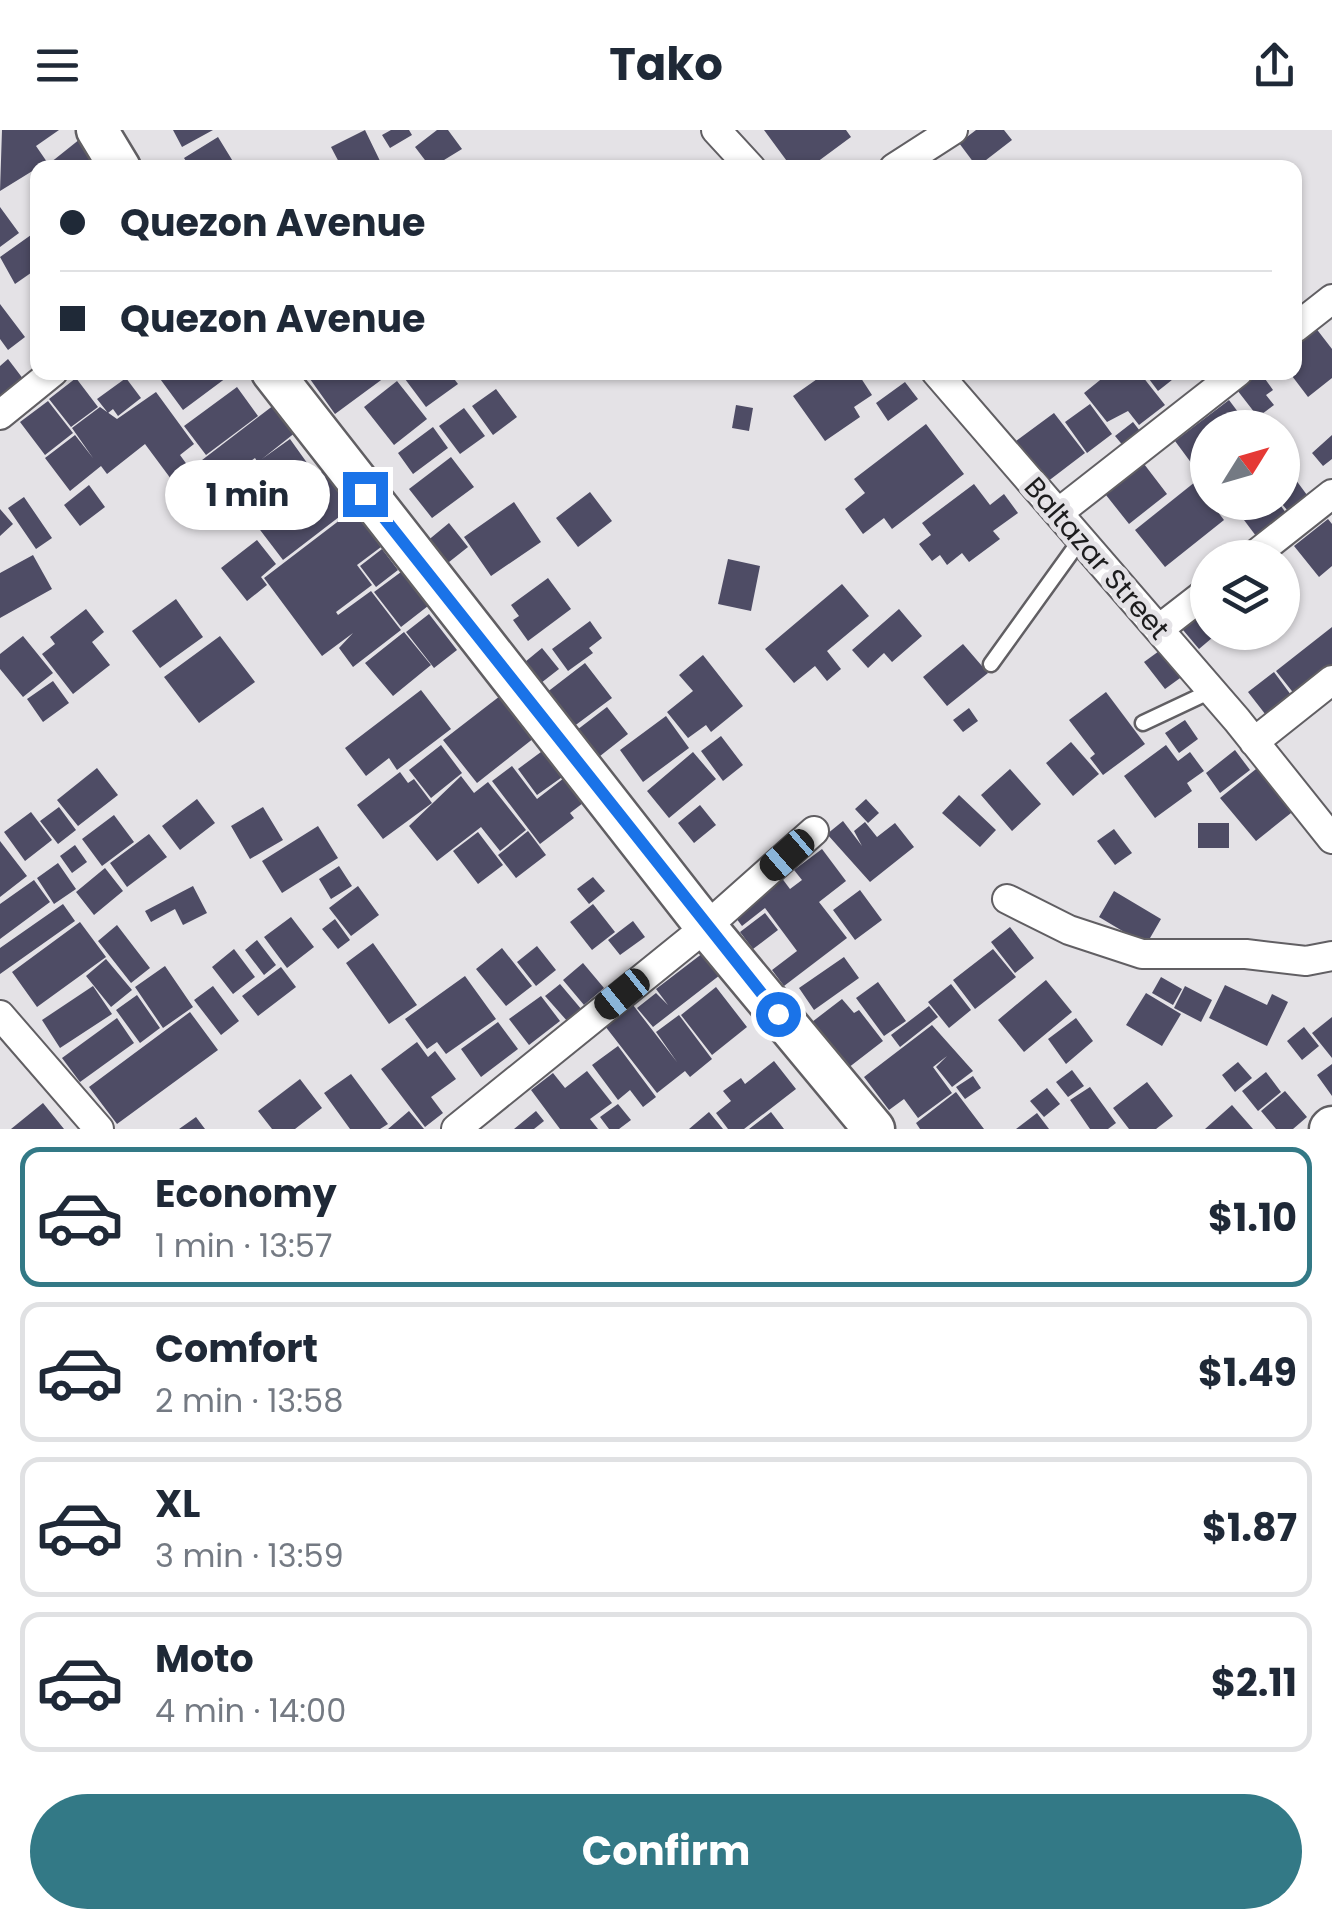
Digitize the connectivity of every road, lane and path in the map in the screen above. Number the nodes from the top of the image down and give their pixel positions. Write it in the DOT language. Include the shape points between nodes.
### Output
graph roads {
  1 [pos="98,130"];
  2 [pos="716,130"];
  3 [pos="953,130"];
  4 [pos="115,160"];
  5 [pos="744,160"];
  6 [pos="906,160"];
  7 [pos="1332,299"];
  8 [pos="1302,323"];
  9 [pos="43,380"];
  10 [pos="278,380"];
  11 [pos="943,380"];
  12 [pos="1228,380"];
  13 [pos="0,415"];
  14 [pos="1332,494"];
  15 [pos="1058,513"];
  16 [pos="1081,539"];
  17 [pos="1273,540"];
  18 [pos="1190,605"];
  19 [pos="1159,629"];
  20 [pos="990,664"];
  21 [pos="1332,680"];
  22 [pos="1212,690"];
  23 [pos="1143,723"];
  24 [pos="1254,742"];
  25 [pos="814,831"];
  26 [pos="1332,838"];
  27 [pos="1007,899"];
  28 [pos="706,927"];
  29 [pos="1332,956"];
  30 [pos="0,1015"];
  31 [pos="100,1129"];
  32 [pos="456,1129"];
  33 [pos="874,1129"];
  1 -- 4 [label="street"];
  2 -- 5 [label="street"];
  3 -- 6 [label="street"];
  7 -- 8 [label="street"];
  9 -- 13 [label="street"];
  10 -- 28 [label="street"];
  11 -- 15 [label="street, Baltazar Street"];
  12 -- 15 [label="street"];
  14 -- 17 [label="street"];
  15 -- 16 [label="street, Baltazar Street"];
  16 -- 19 [label="street, Baltazar Street"];
  16 -- 20 [label="lane"];
  18 -- 19 [label="street"];
  19 -- 22 [label="street, Baltazar Street"];
  21 -- 24 [label="street"];
  22 -- 23 [label="lane"];
  22 -- 24 [label="street, Baltazar Street"];
  24 -- 26 [label="street, Baltazar Street"];
  25 -- 28 [label="street"];
  27 -- 29 [label="street" via="1069,930 1142,954 1306,961"];
  28 -- 32 [label="street"];
  28 -- 33 [label="street"];
  30 -- 31 [label="street"];
}
